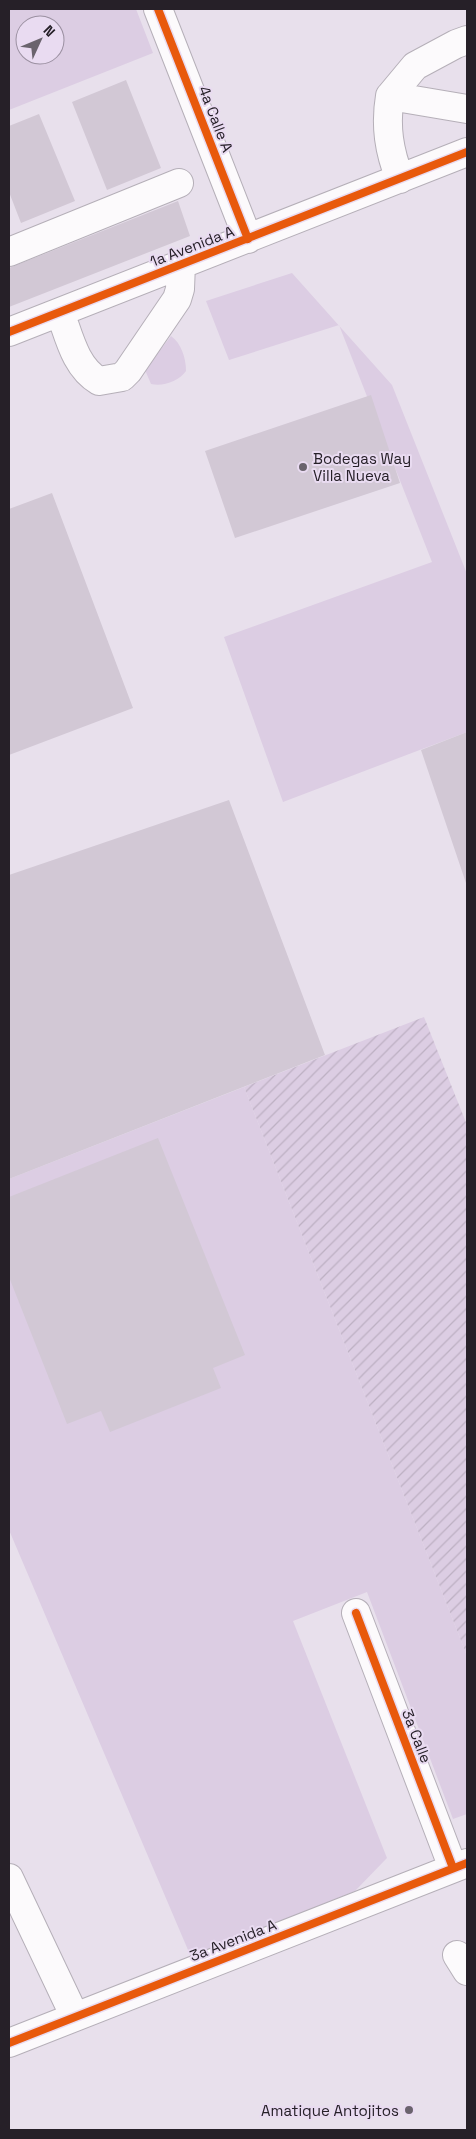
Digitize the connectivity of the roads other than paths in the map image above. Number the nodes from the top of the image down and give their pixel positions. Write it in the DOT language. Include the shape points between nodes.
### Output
graph roads {
  1 [pos="158,9"];
  2 [pos="467,40"];
  3 [pos="390,96"];
  4 [pos="467,109"];
  5 [pos="467,152"];
  6 [pos="400,179"];
  7 [pos="179,183"];
  8 [pos="248,239"];
  9 [pos="9,252"];
  10 [pos="181,264"];
  11 [pos="60,312"];
  12 [pos="9,332"];
  13 [pos="356,1614"];
  14 [pos="460,1865"];
  15 [pos="9,1878"];
  16 [pos="75,2017"];
  17 [pos="9,2043"];
  1 -- 8 [label="street, 4a Calle A"];
  2 -- 3 [label="street" via="415,66"];
  3 -- 4 [label="street"];
  3 -- 6 [label="street" via="386,117 391,155"];
  5 -- 6 [label="street, 1a Avenida A"];
  6 -- 8 [label="street, 1a Avenida A"];
  7 -- 9 [label="street"];
  8 -- 10 [label="street, 1a Avenida A"];
  10 -- 11 [label="street, 1a Avenida A"];
  10 -- 11 [label="street" via="177,299 136,362 122,377 99,381 89,375 81,366"];
  11 -- 12 [label="street, 1a Avenida A"];
  13 -- 14 [label="street, 3a Calle"];
  14 -- 16 [label="street, 3a Avenida A"];
  15 -- 16 [label="street"];
  16 -- 17 [label="street, 3a Avenida A"];
}
